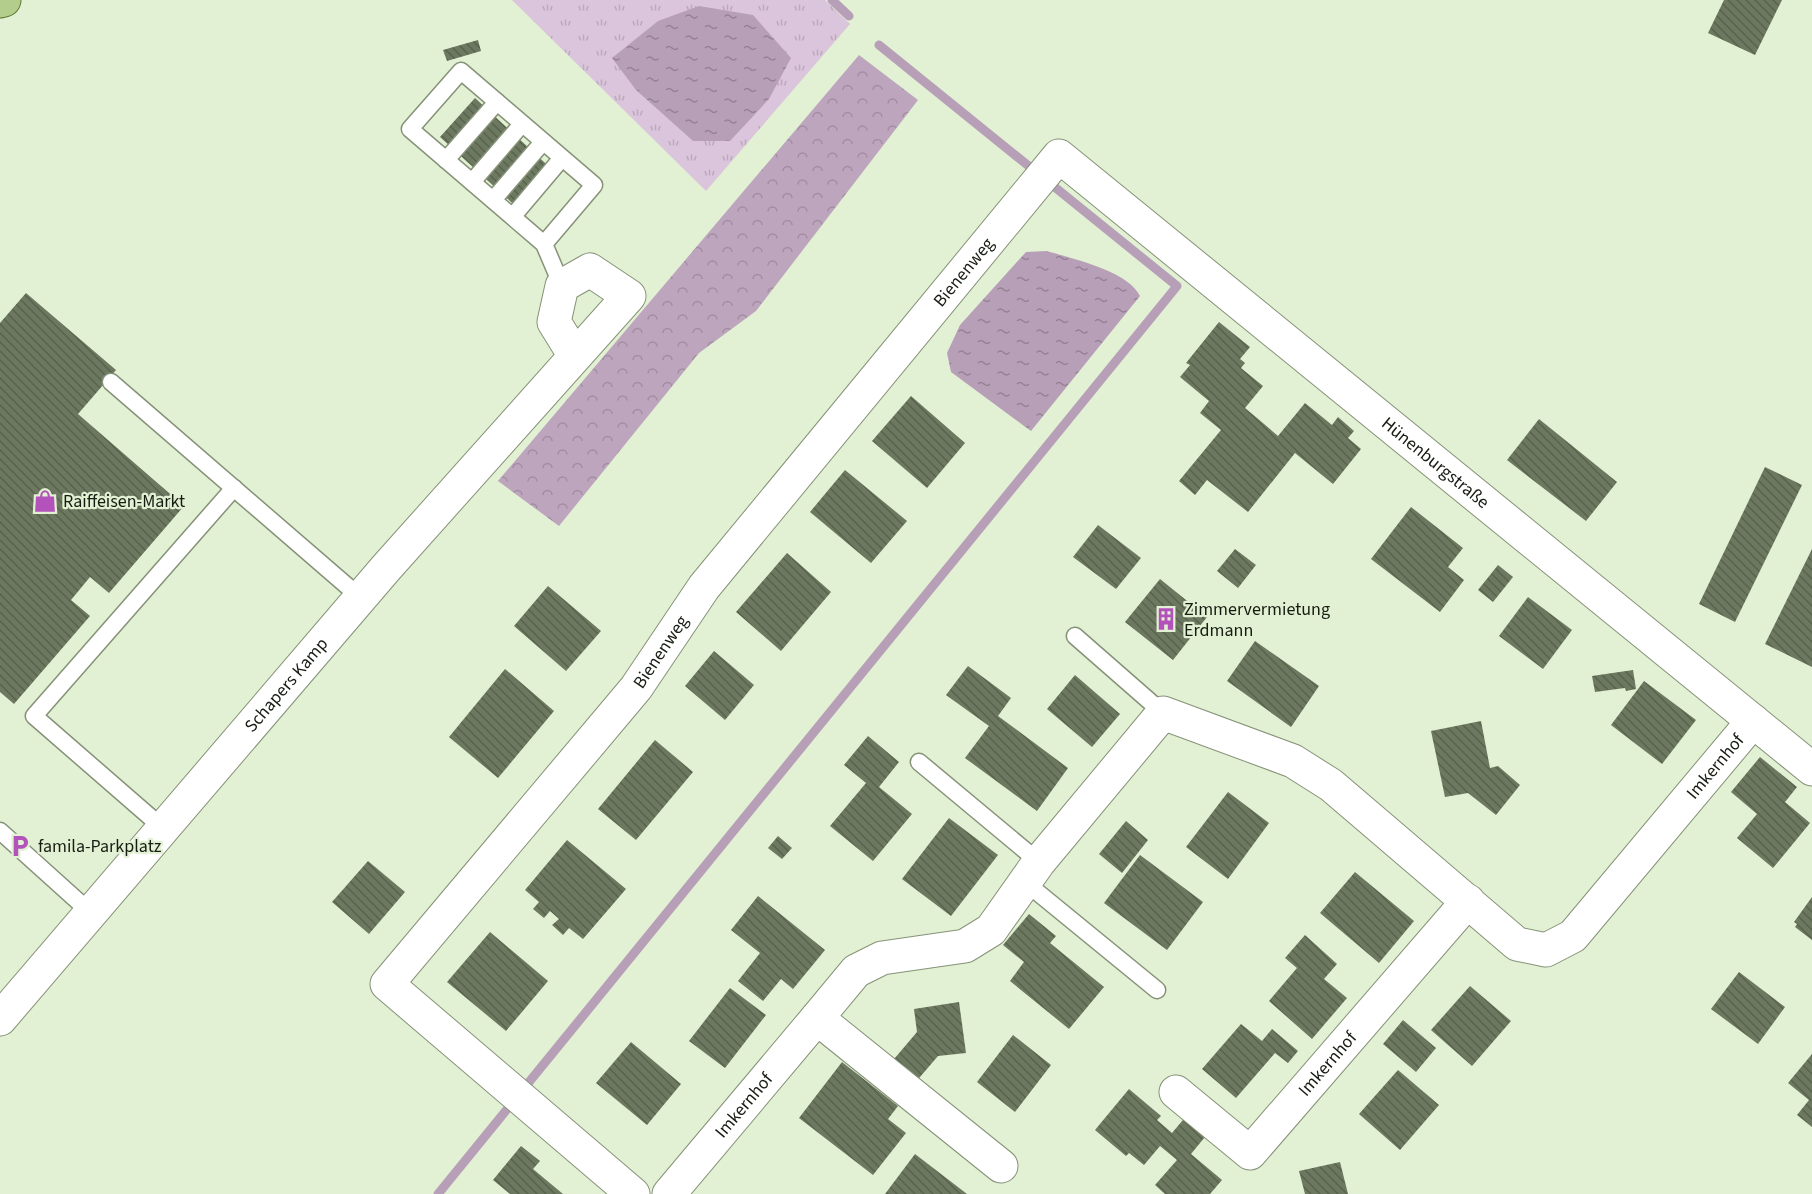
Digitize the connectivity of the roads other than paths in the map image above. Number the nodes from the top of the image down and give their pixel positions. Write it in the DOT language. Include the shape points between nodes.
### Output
graph roads {
  1 [pos="497,102"];
  2 [pos="522,124"];
  3 [pos="543,142"];
  4 [pos="562,158"];
  5 [pos="446,160"];
  6 [pos="1047,172"];
  7 [pos="472,182"];
  8 [pos="493,200"];
  9 [pos="513,216"];
  10 [pos="544,244"];
  11 [pos="562,286"];
  12 [pos="575,356"];
  13 [pos="111,382"];
  14 [pos="234,488"];
  15 [pos="361,598"];
  16 [pos="1075,636"];
  17 [pos="1163,713"];
  18 [pos="1753,721"];
  19 [pos="919,762"];
  20 [pos="1812,769"];
  21 [pos="164,829"];
  22 [pos="0,831"];
  23 [pos="1032,872"];
  24 [pos="1467,901"];
  25 [pos="91,913"];
  26 [pos="1157,990"];
  27 [pos="817,1018"];
  28 [pos="0,1019"];
  29 [pos="1176,1092"];
  30 [pos="1001,1166"];
  31 [pos="633,1194"];
  32 [pos="669,1194"];
  1 -- 2 [label="lane"];
  1 -- 5 [label="lane"];
  1 -- 5 [label="lane" via="461,71 410,129"];
  2 -- 3 [label="lane"];
  2 -- 7 [label="lane"];
  3 -- 4 [label="lane"];
  3 -- 8 [label="lane"];
  4 -- 9 [label="lane"];
  4 -- 10 [label="lane" via="594,185"];
  5 -- 7 [label="lane"];
  6 -- 18 [label="street, Hünenburgstraße"];
  6 -- 31 [label="street, Bienenweg" via="704,588 636,688 387,984"];
  7 -- 8 [label="lane"];
  8 -- 9 [label="lane"];
  9 -- 10 [label="lane"];
  10 -- 11 [label="lane"];
  11 -- 12 [label="street" via="554,322"];
  11 -- 12 [label="street, Schapers Kamp" via="591,270 629,296"];
  12 -- 15 [label="street, Schapers Kamp"];
  13 -- 14 [label="lane"];
  14 -- 15 [label="lane"];
  14 -- 21 [label="lane" via="34,716"];
  15 -- 21 [label="street, Schapers Kamp"];
  16 -- 17 [label="lane, Imkernhof"];
  17 -- 23 [label="street, Imkernhof"];
  17 -- 24 [label="street, Imkernhof" via="1293,761 1331,784"];
  18 -- 20 [label="street, Hünenburgstraße"];
  18 -- 24 [label="street, Imkernhof" via="1573,936 1546,950 1517,944"];
  19 -- 23 [label="lane"];
  21 -- 25 [label="street, Schapers Kamp"];
  22 -- 25 [label="lane"];
  23 -- 26 [label="lane"];
  23 -- 27 [label="street, Imkernhof" via="991,930 965,946 882,958 856,971"];
  24 -- 29 [label="street, Imkernhof" via="1250,1153"];
  25 -- 28 [label="street, Schapers Kamp"];
  27 -- 30 [label="street"];
  27 -- 32 [label="street, Imkernhof"];
}
